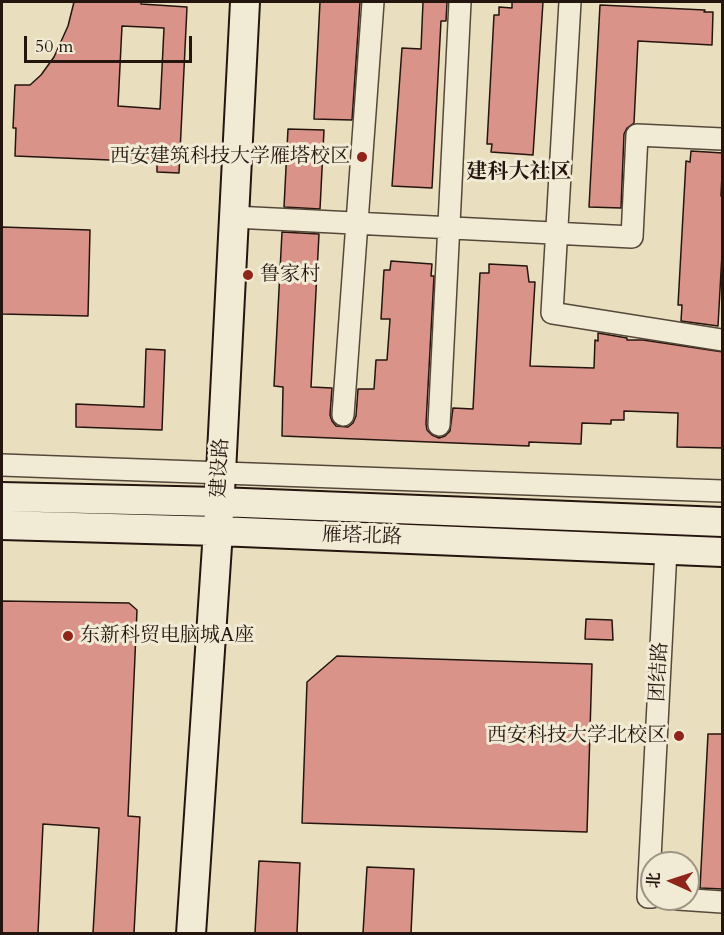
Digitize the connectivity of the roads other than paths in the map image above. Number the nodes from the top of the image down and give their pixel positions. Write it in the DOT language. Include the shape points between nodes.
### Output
graph roads {
  1 [pos="245,2"];
  2 [pos="373,2"];
  3 [pos="460,2"];
  4 [pos="570,2"];
  5 [pos="723,139"];
  6 [pos="234,218"];
  7 [pos="357,224"];
  8 [pos="449,228"];
  9 [pos="557,233"];
  10 [pos="723,340"];
  11 [pos="343,415"];
  12 [pos="439,425"];
  13 [pos="2,465"];
  14 [pos="221,473"];
  15 [pos="723,491"];
  16 [pos="2,497"];
  17 [pos="219,502"];
  18 [pos="723,522"];
  19 [pos="2,525"];
  20 [pos="218,531"];
  21 [pos="666,550"];
  22 [pos="723,552"];
  23 [pos="650,851"];
  24 [pos="700,900"];
  25 [pos="723,902"];
  26 [pos="192,933"];
  1 -- 6 [label="main road, 建设路"];
  2 -- 7 [label="street"];
  3 -- 8 [label="street"];
  4 -- 9 [label="street"];
  5 -- 9 [label="street" via="637,135 632,237"];
  6 -- 7 [label="street"];
  6 -- 14 [label="main road, 建设路"];
  7 -- 8 [label="street"];
  7 -- 11 [label="street"];
  8 -- 9 [label="street"];
  8 -- 12 [label="street"];
  9 -- 10 [label="street" via="552,313"];
  13 -- 14 [label="street"];
  14 -- 15 [label="street"];
  14 -- 17 [label="main road, 建设路"];
  16 -- 17 [label="main road, 雁塔北路"];
  17 -- 18 [label="main road, 雁塔北路"];
  17 -- 20 [label="main road, 建设路"];
  19 -- 20 [label="main road, 雁塔北路"];
  20 -- 21 [label="main road, 雁塔北路"];
  20 -- 26 [label="main road, 建设路"];
  21 -- 22 [label="main road, 雁塔北路"];
  21 -- 23 [label="street, 团结路"];
  24 -- 25 [label="street"];
}
